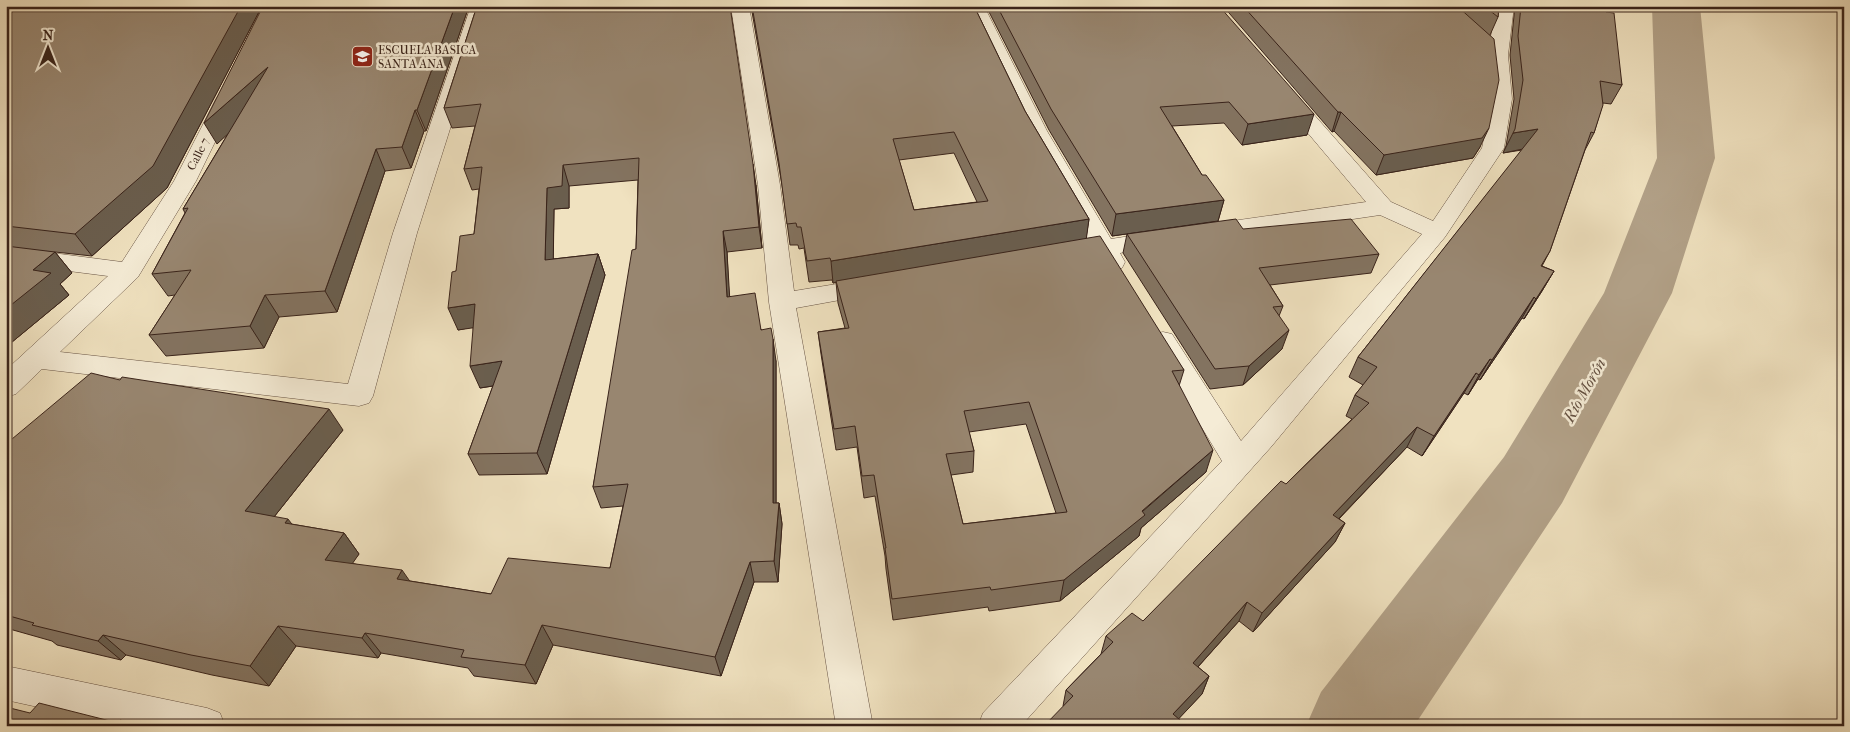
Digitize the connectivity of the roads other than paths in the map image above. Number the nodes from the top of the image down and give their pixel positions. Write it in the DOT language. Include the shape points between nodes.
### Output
graph roads {
  1 [pos="480,6"];
  2 [pos="740,6"];
  3 [pos="975,6"];
  4 [pos="1506,6"];
  5 [pos="1273,80"];
  6 [pos="233,85"];
  7 [pos="1383,207"];
  8 [pos="1437,232"];
  9 [pos="1104,247"];
  10 [pos="6,255"];
  11 [pos="1045,257"];
  12 [pos="129,271"];
  13 [pos="1125,280"];
  14 [pos="898,282"];
  15 [pos="782,302"];
  16 [pos="1150,321"];
  17 [pos="38,359"];
  18 [pos="6,387"];
  19 [pos="1238,462"];
  20 [pos="6,683"];
  21 [pos="207,726"];
  22 [pos="855,726"];
  23 [pos="996,726"];
  1 -- 17 [label="street" via="405,232 359,396"];
  2 -- 15 [label="street" via="769,186"];
  3 -- 9 [label="street" via="1036,131"];
  4 -- 8 [label="street" via="1491,49 1502,99 1493,148"];
  5 -- 7 [label="street"];
  6 -- 12 [label="street, Calle 7" via="184,181"];
  7 -- 8 [label="street"];
  7 -- 9 [label="street"];
  8 -- 19 [label="street" via="1268,432"];
  9 -- 11 [label="street"];
  9 -- 13 [label="street"];
  10 -- 12 [label="street"];
  12 -- 17 [label="street, Calle 7"];
  14 -- 15 [label="street"];
  15 -- 22 [label="street"];
  16 -- 19 [label="street"];
  17 -- 18 [label="street, Calle 7"];
  19 -- 23 [label="street"];
  20 -- 21 [label="street"];
}
